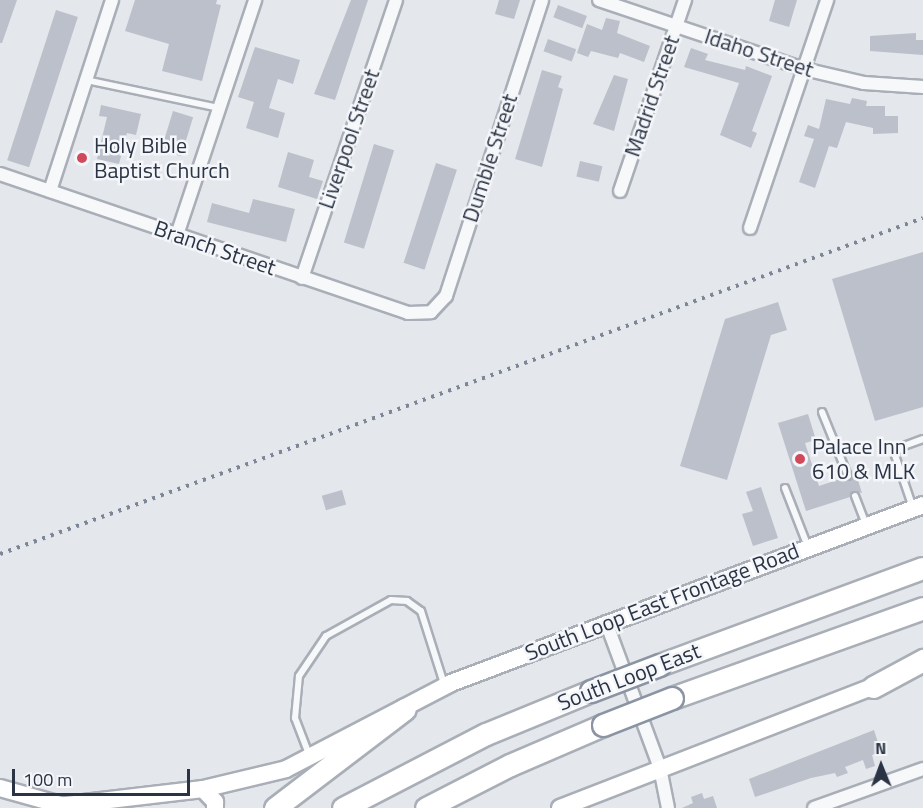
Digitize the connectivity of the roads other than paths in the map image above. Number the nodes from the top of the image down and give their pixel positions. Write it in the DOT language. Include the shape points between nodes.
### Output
graph roads {
  1 [pos="112,0"];
  2 [pos="255,0"];
  3 [pos="396,0"];
  4 [pos="542,0"];
  5 [pos="599,0"];
  6 [pos="685,0"];
  7 [pos="826,0"];
  8 [pos="676,25"];
  9 [pos="804,69"];
  10 [pos="86,80"];
  11 [pos="923,87"];
  12 [pos="219,108"];
  13 [pos="0,174"];
  14 [pos="50,191"];
  15 [pos="620,191"];
  16 [pos="750,228"];
  17 [pos="177,235"];
  18 [pos="302,278"];
  19 [pos="431,312"];
  20 [pos="822,412"];
  21 [pos="923,439"];
  22 [pos="848,476"];
  23 [pos="785,488"];
  24 [pos="855,495"];
  25 [pos="918,507"];
  26 [pos="867,526"];
  27 [pos="808,547"];
  28 [pos="923,568"];
  29 [pos="923,608"];
  30 [pos="606,622"];
  31 [pos="923,660"];
  32 [pos="923,669"];
  33 [pos="444,687"];
  34 [pos="873,687"];
  35 [pos="405,709"];
  36 [pos="310,757"];
  37 [pos="660,768"];
  38 [pos="923,769"];
  39 [pos="0,788"];
  40 [pos="203,789"];
  41 [pos="63,807"];
  42 [pos="215,808"];
  43 [pos="274,808"];
  44 [pos="344,808"];
  45 [pos="426,808"];
  46 [pos="560,808"];
  47 [pos="668,808"];
  48 [pos="814,808"];
  1 -- 10 [label="street"];
  2 -- 12 [label="street"];
  3 -- 18 [label="street, Liverpool Street"];
  4 -- 19 [label="street, Dumble Street" via="446,296"];
  5 -- 8 [label="street, Idaho Street"];
  6 -- 8 [label="street, Madrid Street"];
  7 -- 9 [label="street"];
  8 -- 9 [label="street, Idaho Street"];
  8 -- 15 [label="street, Madrid Street"];
  9 -- 11 [label="street, Idaho Street" via="864,83"];
  9 -- 16 [label="street"];
  10 -- 12 [label="lane"];
  10 -- 14 [label="street"];
  12 -- 17 [label="street"];
  13 -- 14 [label="street, Branch Street"];
  14 -- 17 [label="street, Branch Street"];
  17 -- 18 [label="street, Branch Street"];
  18 -- 19 [label="street, Branch Street" via="408,314"];
  20 -- 22 [label="lane"];
  21 -- 25 [label="lane" via="901,447 895,455"];
  23 -- 27 [label="lane"];
  24 -- 26 [label="lane"];
  25 -- 26 [label="main road, South Loop East Frontage Road"];
  26 -- 27 [label="main road, South Loop East Frontage Road"];
  27 -- 30 [label="main road, South Loop East Frontage Road"];
  28 -- 44 [label="highway, South Loop East, bridge" via="486,734"];
  29 -- 45 [label="highway, South Loop East, bridge" via="603,725 510,765"];
  30 -- 33 [label="main road, South Loop East Frontage Road"];
  30 -- 37 [label="street"];
  31 -- 34 [label="highway"];
  32 -- 34 [label="main road"];
  33 -- 35 [label="main road, South Loop East Frontage Road"];
  33 -- 36 [label="lane" via="421,611 408,601 391,600 326,636 299,676 295,718"];
  34 -- 37 [label="main road"];
  35 -- 36 [label="main road, South Loop East Frontage Road"];
  35 -- 43 [label="highway"];
  36 -- 40 [label="main road, South Loop East Frontage Road" via="254,780"];
  37 -- 46 [label="main road"];
  37 -- 47 [label="street"];
  38 -- 48 [label="street"];
  39 -- 41 [label="main road"];
  40 -- 41 [label="main road, South Loop East Frontage Road"];
  40 -- 42 [label="main road" via="215,802"];
}
